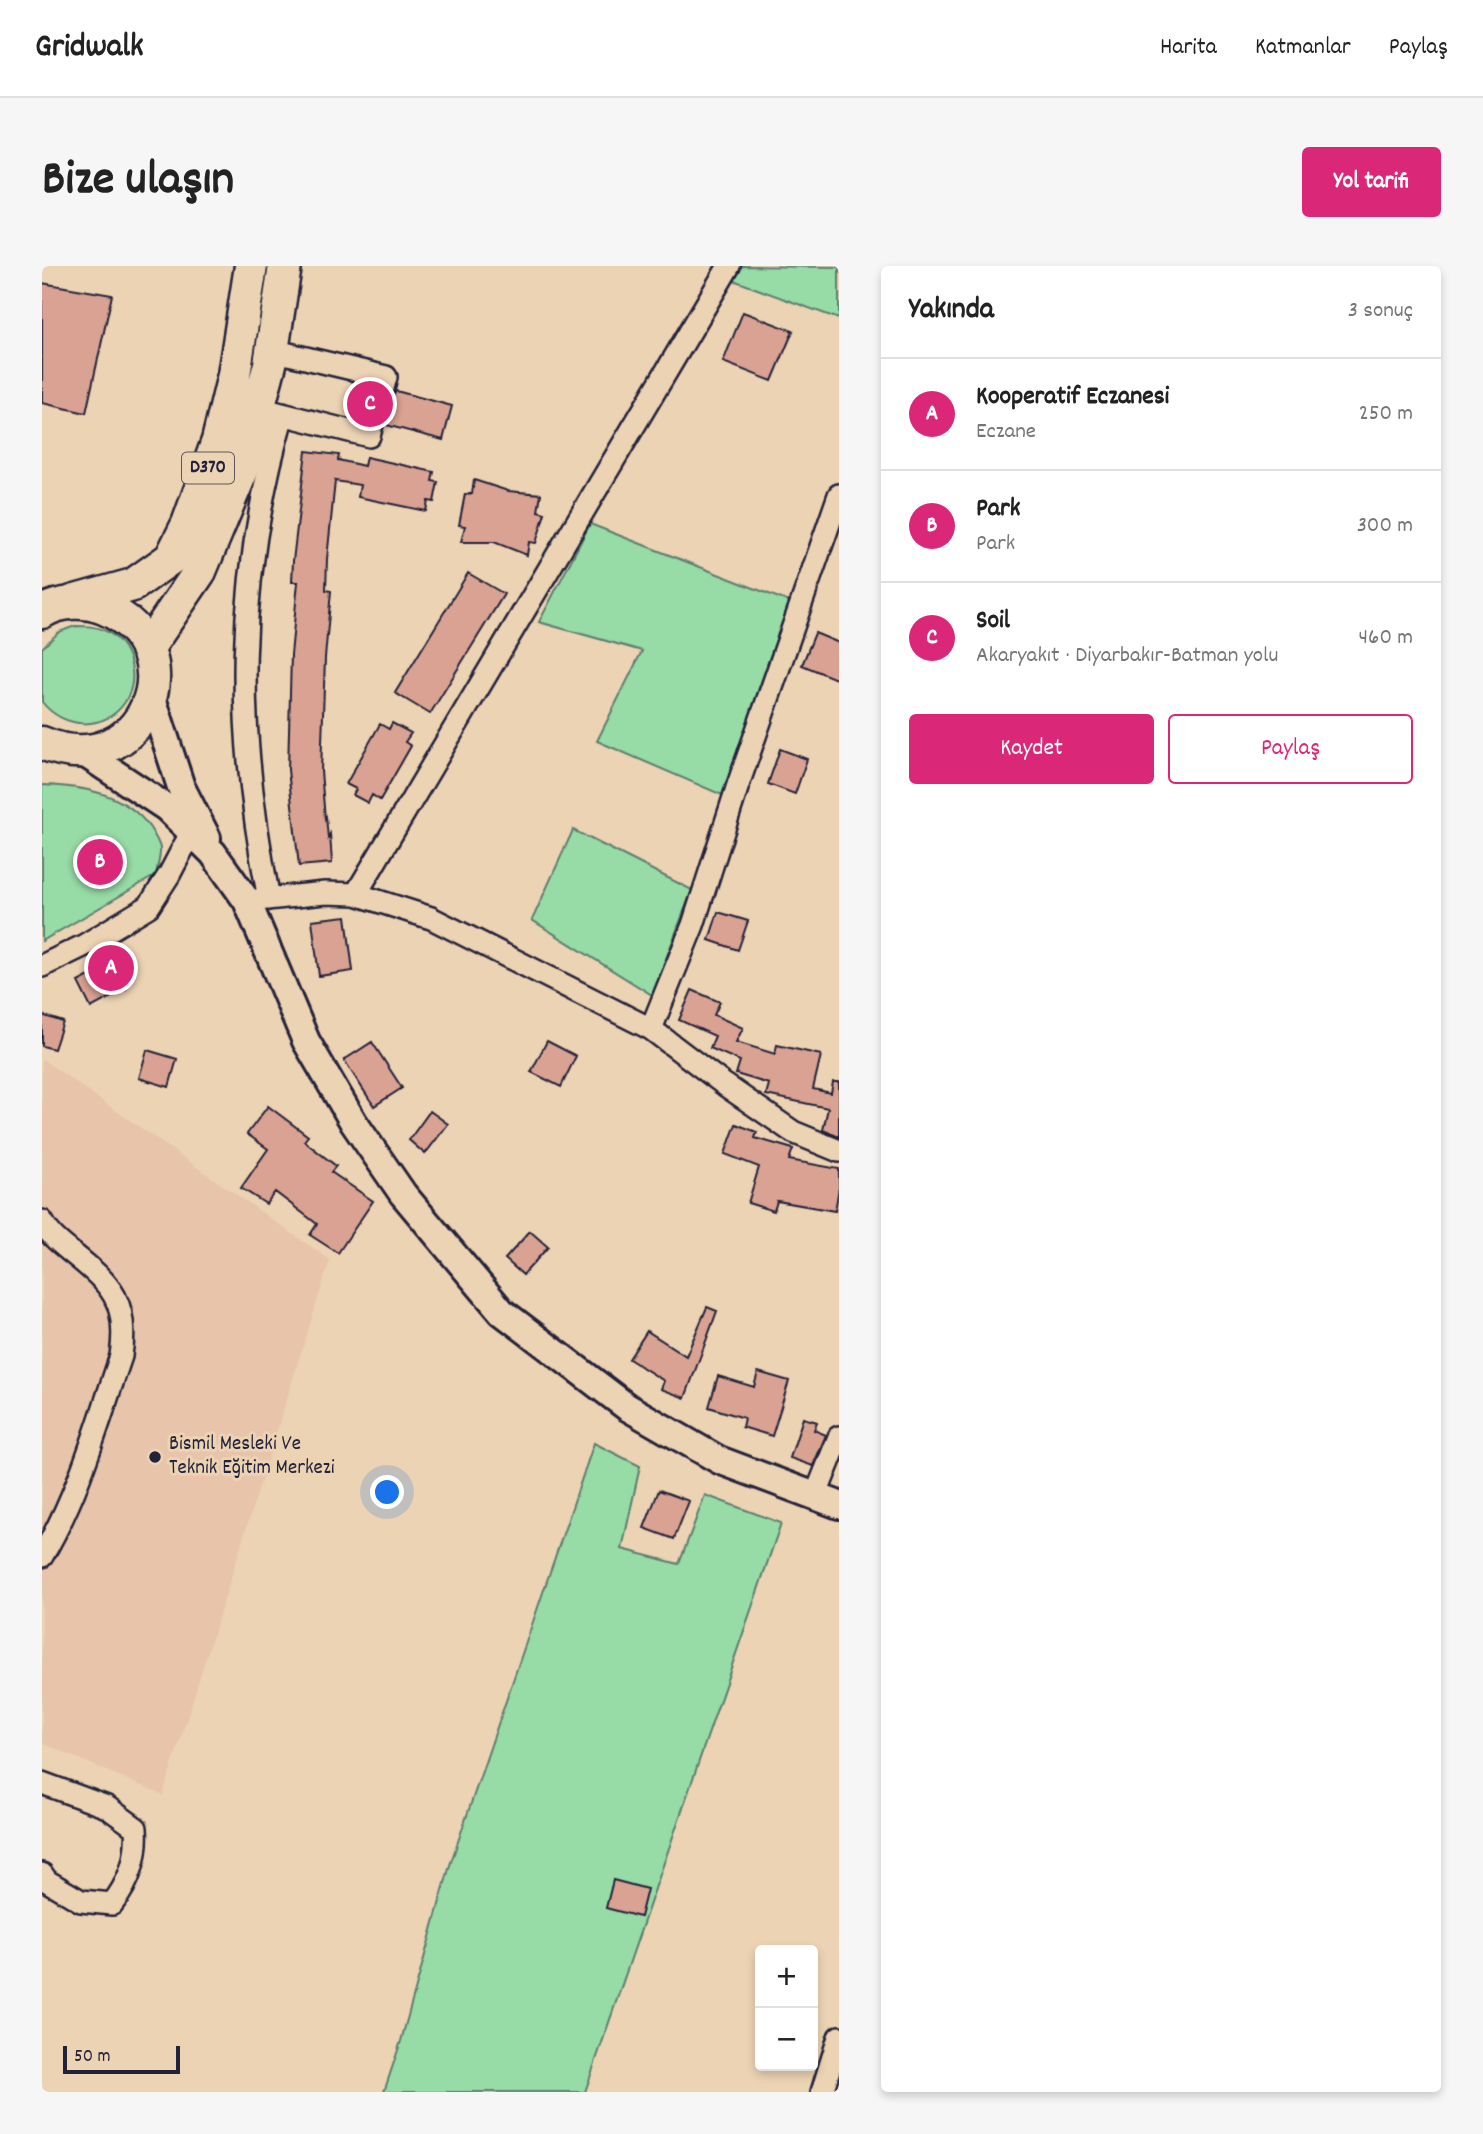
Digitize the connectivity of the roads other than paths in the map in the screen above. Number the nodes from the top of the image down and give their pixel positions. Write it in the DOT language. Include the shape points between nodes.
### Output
graph roads {
  1 [pos="251,266"];
  2 [pos="285,266"];
  3 [pos="729,266"];
  4 [pos="272,350"];
  5 [pos="383,388"];
  6 [pos="270,411"];
  7 [pos="373,421"];
  8 [pos="839,495"];
  9 [pos="72,602"];
  10 [pos="42,612"];
  11 [pos="148,649"];
  12 [pos="151,695"];
  13 [pos="42,743"];
  14 [pos="84,752"];
  15 [pos="181,787"];
  16 [pos="191,833"];
  17 [pos="214,853"];
  18 [pos="356,894"];
  19 [pos="258,900"];
  20 [pos="42,966"];
  21 [pos="651,1028"];
  22 [pos="839,1151"];
  23 [pos="42,1221"];
  24 [pos="839,1437"];
  25 [pos="827,1501"];
  26 [pos="42,1556"];
  27 [pos="42,1783"];
  28 [pos="42,1874"];
  29 [pos="839,2037"];
  30 [pos="822,2092"];
  1 -- 9 [label="highway, D370" via="218,441 171,558 133,585"];
  2 -- 4 [label="highway, D370"];
  3 -- 18 [label="street"];
  4 -- 5 [label="street" via="386,377"];
  4 -- 6 [label="highway, D370"];
  6 -- 7 [label="street" via="369,436"];
  6 -- 11 [label="highway, D370" via="200,571"];
  6 -- 19 [label="street" via="270,460 250,566 245,648 248,768 260,854"];
  8 -- 21 [label="street" via="693,925"];
  9 -- 10 [label="highway"];
  9 -- 11 [label="highway" via="95,604 117,613 135,628"];
  11 -- 12 [label="highway" via="153,671"];
  12 -- 14 [label="highway" via="142,717 127,735 107,747"];
  12 -- 15 [label="main road"];
  13 -- 14 [label="highway" via="60,751"];
  14 -- 16 [label="main road" via="167,808"];
  15 -- 16 [label="street"];
  15 -- 17 [label="main road"];
  16 -- 17 [label="main road"];
  16 -- 20 [label="street" via="149,906"];
  17 -- 19 [label="main road"];
  18 -- 19 [label="street"];
  18 -- 21 [label="street" via="431,918"];
  19 -- 25 [label="main road" via="306,1041 354,1123 403,1194 502,1312 627,1407 719,1460"];
  21 -- 22 [label="street" via="793,1132"];
  23 -- 26 [label="street" via="48,1232 98,1273 116,1295 124,1337 83,1467"];
  24 -- 25 [label="street"];
  27 -- 28 [label="street" via="107,1807 136,1828 138,1848 124,1890 112,1904 81,1901"];
  29 -- 30 [label="street"];
}
